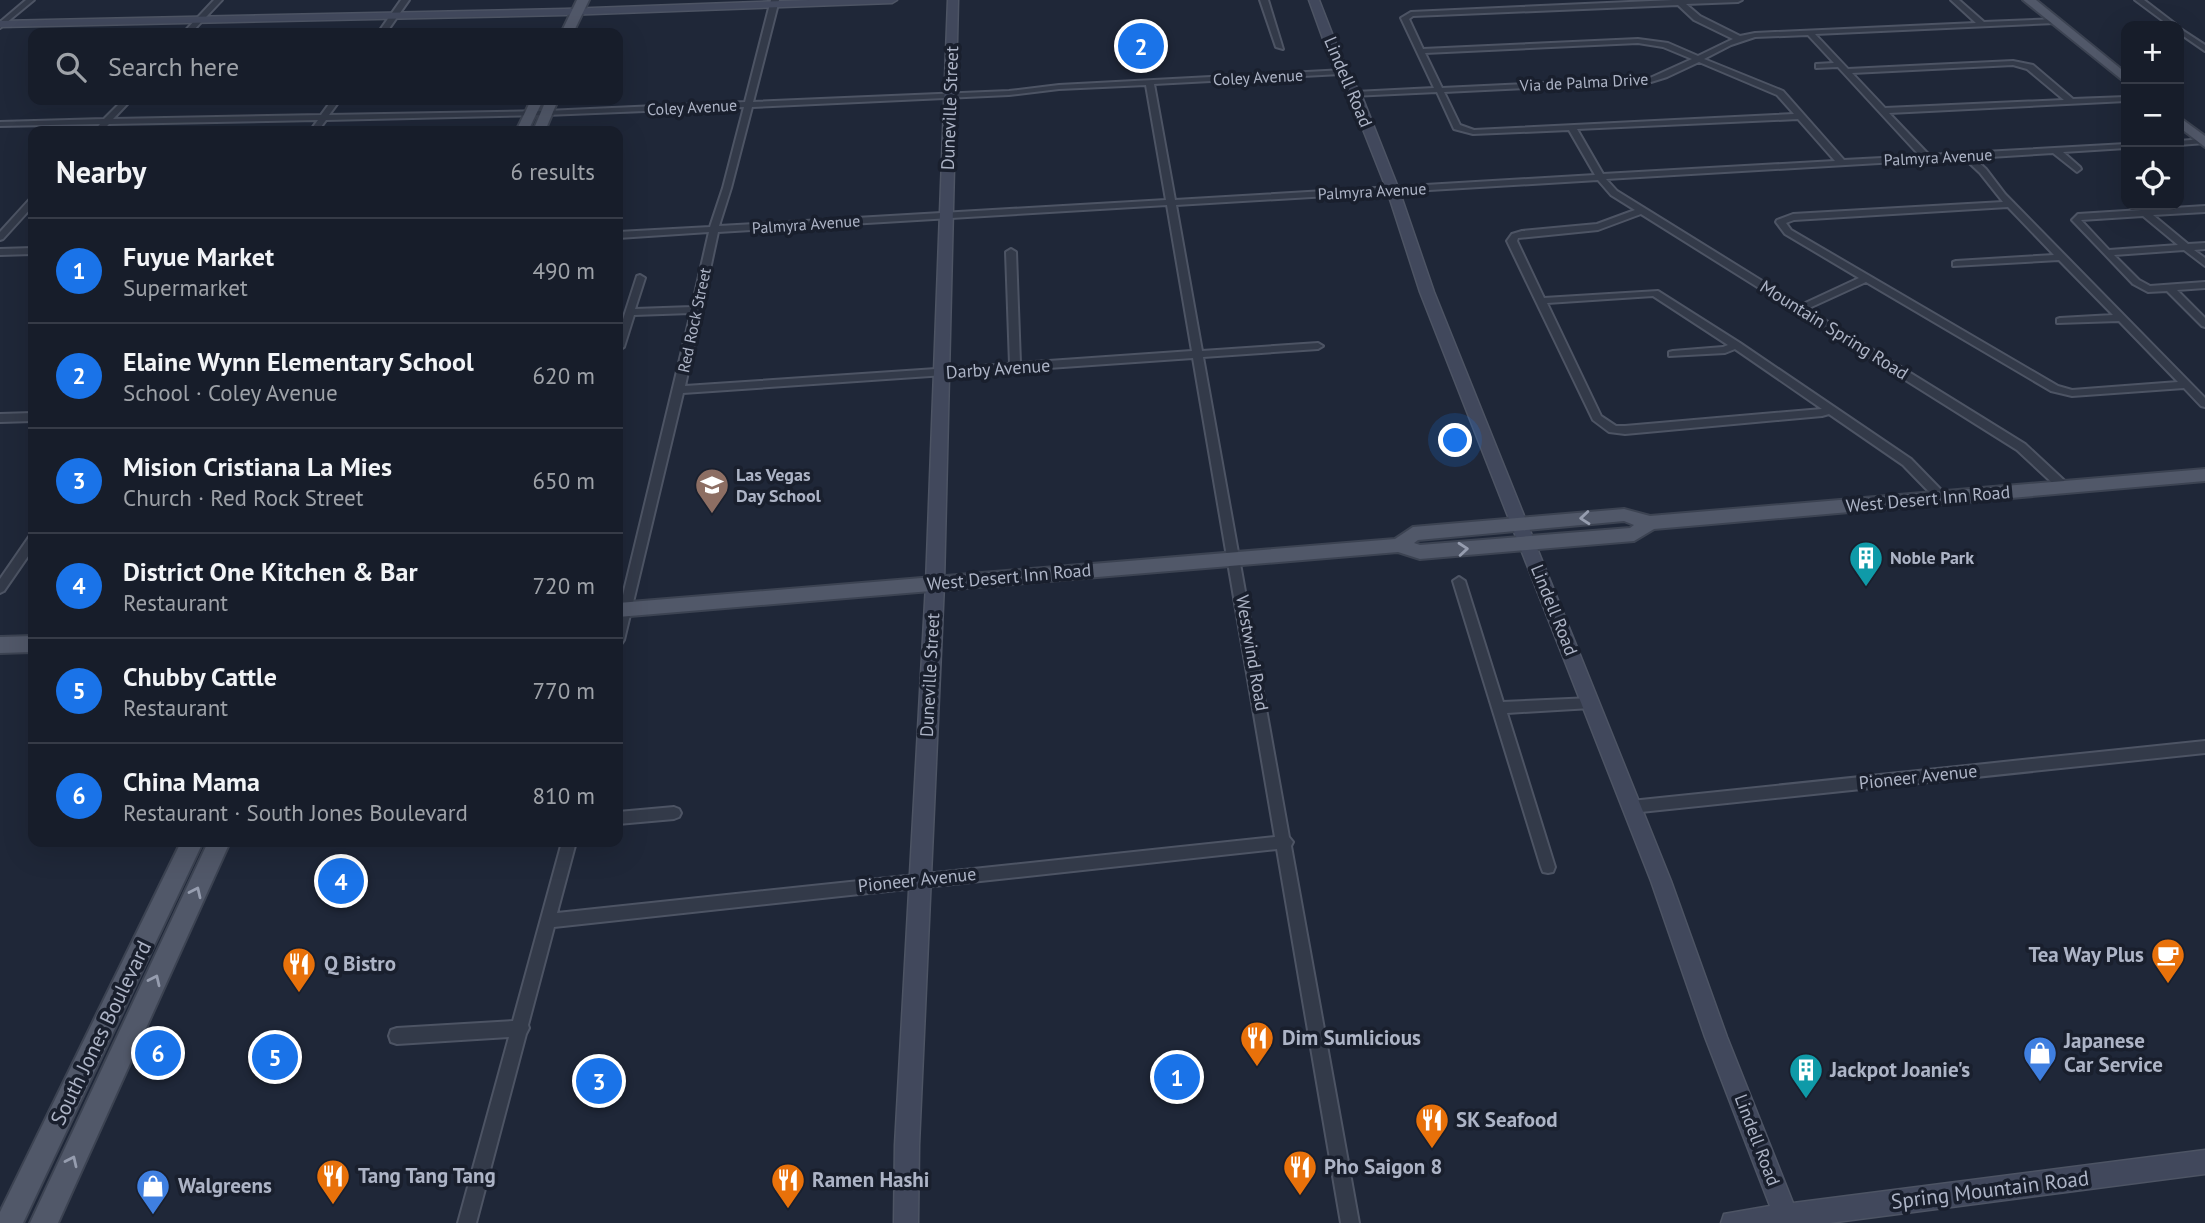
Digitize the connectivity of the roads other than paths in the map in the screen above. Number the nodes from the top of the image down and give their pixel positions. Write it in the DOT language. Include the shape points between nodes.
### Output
graph roads {
  1 [pos="30,0"];
  2 [pos="218,0"];
  3 [pos="405,0"];
  4 [pos="583,0"];
  5 [pos="597,0"];
  6 [pos="892,0"];
  7 [pos="953,0"];
  8 [pos="1264,0"];
  9 [pos="1314,0"];
  10 [pos="1495,0"];
  11 [pos="1738,0"];
  12 [pos="1955,0"];
  13 [pos="2029,0"];
  14 [pos="2045,0"];
  15 [pos="2138,0"];
  16 [pos="1678,1"];
  17 [pos="774,2"];
  18 [pos="1501,10"];
  19 [pos="577,12"];
  20 [pos="591,12"];
  21 [pos="394,16"];
  22 [pos="1407,16"];
  23 [pos="200,20"];
  24 [pos="2167,21"];
  25 [pos="2055,22"];
  26 [pos="1,24"];
  27 [pos="1983,25"];
  28 [pos="585,26"];
  29 [pos="192,28"];
  30 [pos="386,28"];
  31 [pos="569,28"];
  32 [pos="1810,33"];
  33 [pos="2184,34"];
  34 [pos="1739,39"];
  35 [pos="2098,43"];
  36 [pos="1280,47"];
  37 [pos="2205,49"];
  38 [pos="1420,51"];
  39 [pos="1701,58"];
  40 [pos="2121,61"];
  41 [pos="2025,64"];
  42 [pos="1819,66"];
  43 [pos="1843,68"];
  44 [pos="1342,72"];
  45 [pos="2121,75"];
  46 [pos="1150,83"];
  47 [pos="1438,90"];
  48 [pos="1355,94"];
  49 [pos="950,95"];
  50 [pos="2121,99"];
  51 [pos="2071,102"];
  52 [pos="749,103"];
  53 [pos="122,105"];
  54 [pos="332,105"];
  55 [pos="534,105"];
  56 [pos="550,105"];
  57 [pos="1884,111"];
  58 [pos="546,113"];
  59 [pos="2184,113"];
  60 [pos="530,114"];
  61 [pos="1802,116"];
  62 [pos="323,118"];
  63 [pos="106,122"];
  64 [pos="0,124"];
  65 [pos="2184,124"];
  66 [pos="102,126"];
  67 [pos="317,126"];
  68 [pos="524,126"];
  69 [pos="541,126"];
  70 [pos="1572,127"];
  71 [pos="1461,130"];
  72 [pos="2205,138"];
  73 [pos="2184,142"];
  74 [pos="2121,146"];
  75 [pos="2056,150"];
  76 [pos="1967,156"];
  77 [pos="1927,158"];
  78 [pos="1842,163"];
  79 [pos="2077,169"];
  80 [pos="1601,177"];
  81 [pos="1393,190"];
  82 [pos="1170,201"];
  83 [pos="2010,204"];
  84 [pos="28,206"];
  85 [pos="2205,209"];
  86 [pos="1642,210"];
  87 [pos="2145,213"];
  88 [pos="947,215"];
  89 [pos="714,229"];
  90 [pos="623,235"];
  91 [pos="0,237"];
  92 [pos="2205,246"];
  93 [pos="2188,247"];
  94 [pos="0,251"];
  95 [pos="28,251"];
  96 [pos="1011,252"];
  97 [pos="2106,253"];
  98 [pos="2062,257"];
  99 [pos="2205,263"];
  100 [pos="1956,264"];
  101 [pos="640,278"];
  102 [pos="1866,278"];
  103 [pos="2205,285"];
  104 [pos="2169,287"];
  105 [pos="1541,301"];
  106 [pos="1800,309"];
  107 [pos="695,310"];
  108 [pos="630,312"];
  109 [pos="2122,318"];
  110 [pos="2060,321"];
  111 [pos="2205,324"];
  112 [pos="623,334"];
  113 [pos="1737,345"];
  114 [pos="1318,346"];
  115 [pos="1200,353"];
  116 [pos="1672,354"];
  117 [pos="1015,367"];
  118 [pos="942,373"];
  119 [pos="2186,384"];
  120 [pos="679,390"];
  121 [pos="2205,404"];
  122 [pos="1831,409"];
  123 [pos="28,417"];
  124 [pos="0,418"];
  125 [pos="2205,475"];
  126 [pos="2064,487"];
  127 [pos="1941,497"];
  128 [pos="1650,523"];
  129 [pos="1520,524"];
  130 [pos="1527,543"];
  131 [pos="1399,545"];
  132 [pos="28,547"];
  133 [pos="1234,559"];
  134 [pos="1460,581"];
  135 [pos="935,584"];
  136 [pos="0,588"];
  137 [pos="623,602"];
  138 [pos="623,610"];
  139 [pos="28,644"];
  140 [pos="0,645"];
  141 [pos="1591,703"];
  142 [pos="1500,708"];
  143 [pos="2205,747"];
  144 [pos="1631,807"];
  145 [pos="674,813"];
  146 [pos="623,818"];
  147 [pos="1286,842"];
  148 [pos="190,847"];
  149 [pos="217,847"];
  150 [pos="568,847"];
  151 [pos="1548,867"];
  152 [pos="921,880"];
  153 [pos="548,921"];
  154 [pos="173,943"];
  155 [pos="139,954"];
  156 [pos="521,1028"];
  157 [pos="397,1036"];
  158 [pos="2205,1162"];
  159 [pos="1788,1219"];
  160 [pos="9,1223"];
  161 [pos="44,1223"];
  162 [pos="467,1223"];
  163 [pos="906,1223"];
  164 [pos="1350,1223"];
  165 [pos="1733,1223"];
  1 -- 26 [label="street"];
  2 -- 23 [label="street"];
  3 -- 21 [label="street"];
  4 -- 19 [label="main road"];
  5 -- 20 [label="main road"];
  6 -- 17 [label="street"];
  7 -- 49 [label="street, Duneville Street"];
  8 -- 36 [label="street"];
  9 -- 44 [label="street, Lindell Road"];
  10 -- 18 [label="street"];
  11 -- 16 [label="street"];
  12 -- 27 [label="street"];
  13 -- 25 [label="main road"];
  14 -- 35 [label="main road"];
  15 -- 24 [label="street"];
  16 -- 18 [label="street"];
  16 -- 34 [label="street" via="1697,18"];
  17 -- 20 [label="street"];
  17 -- 52 [label="street, Red Rock Street"];
  18 -- 22 [label="street"];
  19 -- 20 [label="street"];
  19 -- 21 [label="street"];
  19 -- 31 [label="main road"];
  20 -- 28 [label="main road"];
  21 -- 23 [label="street"];
  21 -- 30 [label="street"];
  22 -- 38 [label="street"];
  23 -- 26 [label="street"];
  23 -- 29 [label="street"];
  25 -- 27 [label="street, Via de Palma Drive"];
  25 -- 35 [label="main road"];
  25 -- 45 [label="main road"];
  27 -- 32 [label="street, Via de Palma Drive"];
  32 -- 34 [label="street, Via de Palma Drive"];
  32 -- 43 [label="street"];
  33 -- 37 [label="street"];
  34 -- 39 [label="street, Via de Palma Drive"];
  35 -- 40 [label="main road"];
  38 -- 39 [label="street" via="1638,41"];
  38 -- 47 [label="street"];
  39 -- 47 [label="street, Via de Palma Drive" via="1651,80"];
  39 -- 61 [label="street" via="1771,88"];
  41 -- 43 [label="street"];
  41 -- 51 [label="street"];
  42 -- 43 [label="street"];
  43 -- 57 [label="street"];
  44 -- 46 [label="street, Coley Avenue"];
  44 -- 48 [label="street, Lindell Road"];
  46 -- 49 [label="street, Coley Avenue"];
  46 -- 82 [label="street, Westwind Road"];
  47 -- 48 [label="street, Via de Palma Drive"];
  47 -- 71 [label="street"];
  48 -- 81 [label="street, Lindell Road"];
  49 -- 52 [label="street, Coley Avenue"];
  49 -- 88 [label="street, Duneville Street"];
  50 -- 51 [label="street"];
  51 -- 57 [label="street"];
  52 -- 58 [label="street, Coley Avenue"];
  52 -- 89 [label="street, Red Rock Street"];
  53 -- 63 [label="street"];
  54 -- 62 [label="street"];
  55 -- 60 [label="main road"];
  56 -- 58 [label="main road"];
  57 -- 77 [label="street"];
  58 -- 60 [label="street, Coley Avenue"];
  58 -- 69 [label="main road"];
  59 -- 72 [label="main road"];
  60 -- 62 [label="street, Coley Avenue"];
  60 -- 68 [label="main road"];
  61 -- 70 [label="street"];
  61 -- 78 [label="street"];
  62 -- 63 [label="street, Coley Avenue"];
  62 -- 67 [label="street"];
  63 -- 64 [label="street, Coley Avenue"];
  63 -- 66 [label="street"];
  65 -- 72 [label="main road"];
  70 -- 71 [label="street"];
  70 -- 80 [label="street, Mountain Spring Road"];
  72 -- 73 [label="street"];
  74 -- 75 [label="street, Palmyra Avenue"];
  75 -- 76 [label="street, Palmyra Avenue"];
  75 -- 79 [label="street"];
  76 -- 77 [label="street, Palmyra Avenue"];
  76 -- 83 [label="street"];
  77 -- 78 [label="street, Palmyra Avenue"];
  78 -- 80 [label="street, Palmyra Avenue"];
  80 -- 81 [label="street, Palmyra Avenue"];
  80 -- 86 [label="street, Mountain Spring Road" via="1614,193"];
  81 -- 82 [label="street, Palmyra Avenue"];
  81 -- 129 [label="street, Lindell Road" via="1427,292"];
  82 -- 88 [label="street, Palmyra Avenue"];
  82 -- 115 [label="street, Westwind Road"];
  83 -- 98 [label="street"];
  83 -- 102 [label="street" via="1793,217 1780,222 1788,232"];
  84 -- 91 [label="street"];
  85 -- 87 [label="street"];
  86 -- 105 [label="street" via="1598,227 1515,236 1511,241"];
  86 -- 106 [label="street, Mountain Spring Road"];
  87 -- 93 [label="street"];
  87 -- 97 [label="street" via="2078,217"];
  88 -- 89 [label="street, Palmyra Avenue"];
  88 -- 118 [label="street, Duneville Street"];
  89 -- 90 [label="street, Palmyra Avenue"];
  89 -- 107 [label="street, Red Rock Street"];
  92 -- 93 [label="street"];
  93 -- 97 [label="street"];
  93 -- 99 [label="street"];
  94 -- 95 [label="street"];
  96 -- 117 [label="street"];
  97 -- 104 [label="street" via="2148,289"];
  98 -- 100 [label="street"];
  98 -- 109 [label="street"];
  101 -- 108 [label="street"];
  102 -- 106 [label="street"];
  102 -- 119 [label="street" via="2063,391"];
  103 -- 104 [label="street"];
  104 -- 111 [label="street"];
  105 -- 113 [label="street" via="1655,293"];
  105 -- 122 [label="street" via="1598,418 1607,426 1625,429 1822,414"];
  106 -- 126 [label="street, Mountain Spring Road" via="2021,447"];
  107 -- 108 [label="street"];
  107 -- 120 [label="street, Red Rock Street"];
  108 -- 112 [label="street"];
  109 -- 110 [label="street"];
  109 -- 119 [label="street"];
  113 -- 116 [label="street"];
  113 -- 122 [label="street"];
  114 -- 115 [label="street, Darby Avenue"];
  115 -- 117 [label="street, Darby Avenue"];
  115 -- 133 [label="street, Westwind Road"];
  117 -- 118 [label="street, Darby Avenue"];
  118 -- 120 [label="street, Darby Avenue"];
  118 -- 135 [label="street, Duneville Street"];
  119 -- 121 [label="street"];
  120 -- 137 [label="street, Red Rock Street"];
  122 -- 127 [label="street" via="1907,462"];
  123 -- 124 [label="street"];
  125 -- 126 [label="main road, West Desert Inn Road"];
  126 -- 127 [label="main road, West Desert Inn Road"];
  127 -- 128 [label="main road, West Desert Inn Road"];
  128 -- 129 [label="main road, West Desert Inn Road, one-way" via="1624,515"];
  128 -- 130 [label="main road, West Desert Inn Road" via="1634,534"];
  129 -- 130 [label="street, Lindell Road"];
  129 -- 131 [label="main road, West Desert Inn Road" via="1413,534"];
  131 -- 130 [label="main road, West Desert Inn Road, one-way" via="1420,552"];
  130 -- 141 [label="street, Lindell Road"];
  131 -- 133 [label="main road, West Desert Inn Road"];
  132 -- 136 [label="street"];
  133 -- 135 [label="main road, West Desert Inn Road"];
  133 -- 147 [label="street, Westwind Road"];
  134 -- 142 [label="street"];
  135 -- 138 [label="main road, West Desert Inn Road"];
  135 -- 152 [label="street, Duneville Street"];
  139 -- 140 [label="main road"];
  141 -- 142 [label="street"];
  141 -- 144 [label="street, Lindell Road"];
  142 -- 151 [label="street"];
  143 -- 144 [label="street, Pioneer Avenue"];
  144 -- 159 [label="street, Lindell Road"];
  145 -- 146 [label="street"];
  147 -- 152 [label="street, Pioneer Avenue"];
  147 -- 164 [label="street, Westwind Road"];
  148 -- 155 [label="main road, South Jones Boulevard"];
  154 -- 149 [label="main road, South Jones Boulevard, one-way"];
  150 -- 153 [label="street"];
  152 -- 153 [label="street, Pioneer Avenue"];
  152 -- 163 [label="street, Duneville Street"];
  153 -- 156 [label="street"];
  154 -- 155 [label="main road"];
  161 -- 154 [label="main road, South Jones Boulevard, one-way"];
  155 -- 160 [label="main road, South Jones Boulevard"];
  156 -- 157 [label="street"];
  156 -- 162 [label="street"];
  158 -- 159 [label="street, Spring Mountain Road"];
  159 -- 165 [label="street, Spring Mountain Road"];
}
